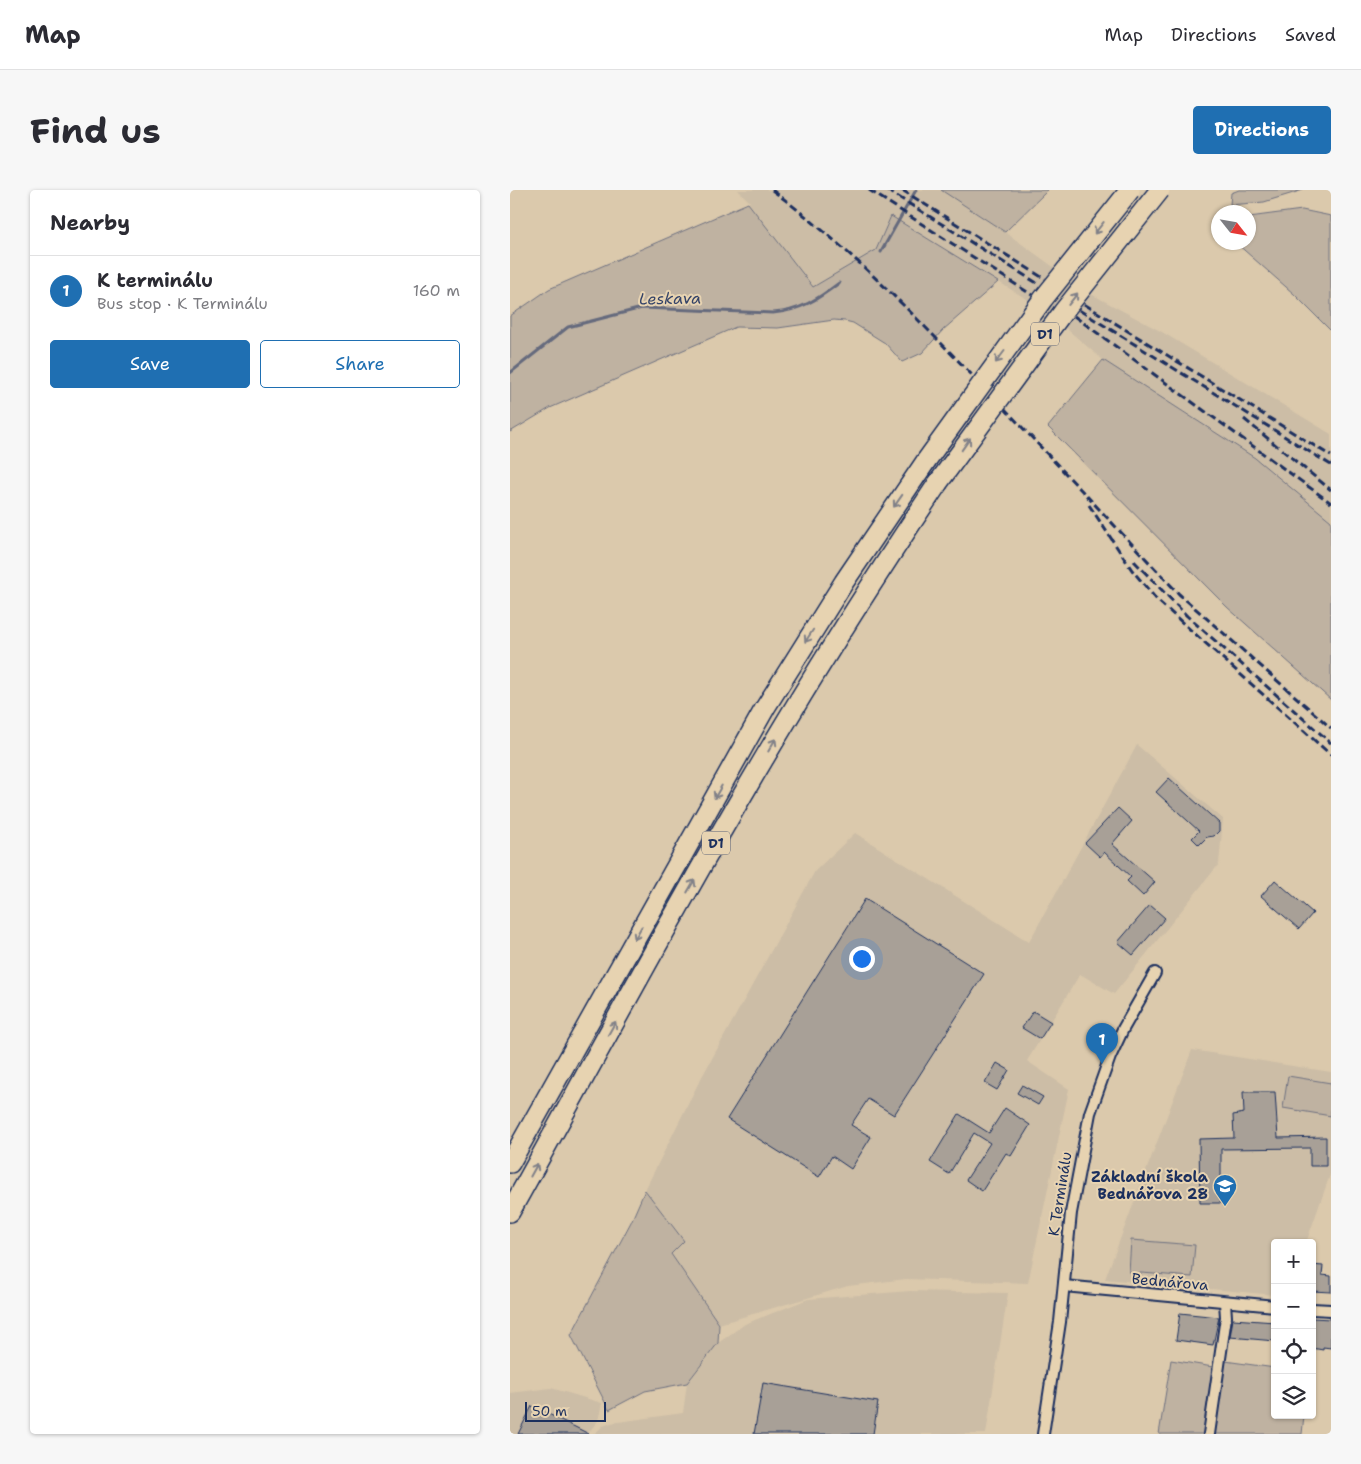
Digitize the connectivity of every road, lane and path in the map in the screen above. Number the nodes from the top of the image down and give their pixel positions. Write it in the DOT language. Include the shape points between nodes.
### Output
graph roads {
  1 [pos="1130,190"];
  2 [pos="1160,190"];
  3 [pos="1154,973"];
  4 [pos="510,1163"];
  5 [pos="510,1212"];
  6 [pos="1064,1286"];
  7 [pos="1225,1302"];
  8 [pos="1271,1306"];
  9 [pos="1316,1309"];
  10 [pos="1331,1310"];
  11 [pos="1043,1434"];
  12 [pos="1209,1434"];
  1 -- 4 [label="highway, D1, one-way, bridge" via="1044,299 926,461 844,582 770,700"];
  5 -- 2 [label="highway, D1, one-way, bridge" via="668,925 786,720 867,590 938,483 1063,312"];
  3 -- 6 [label="street, K Terminálu" via="1110,1056 1090,1113 1071,1212"];
  6 -- 7 [label="street, Bednářova"];
  6 -- 11 [label="street, K Terminálu"];
  7 -- 8 [label="street, Bednářova"];
  7 -- 12 [label="street" via="1226,1317"];
  9 -- 10 [label="street"];
}
